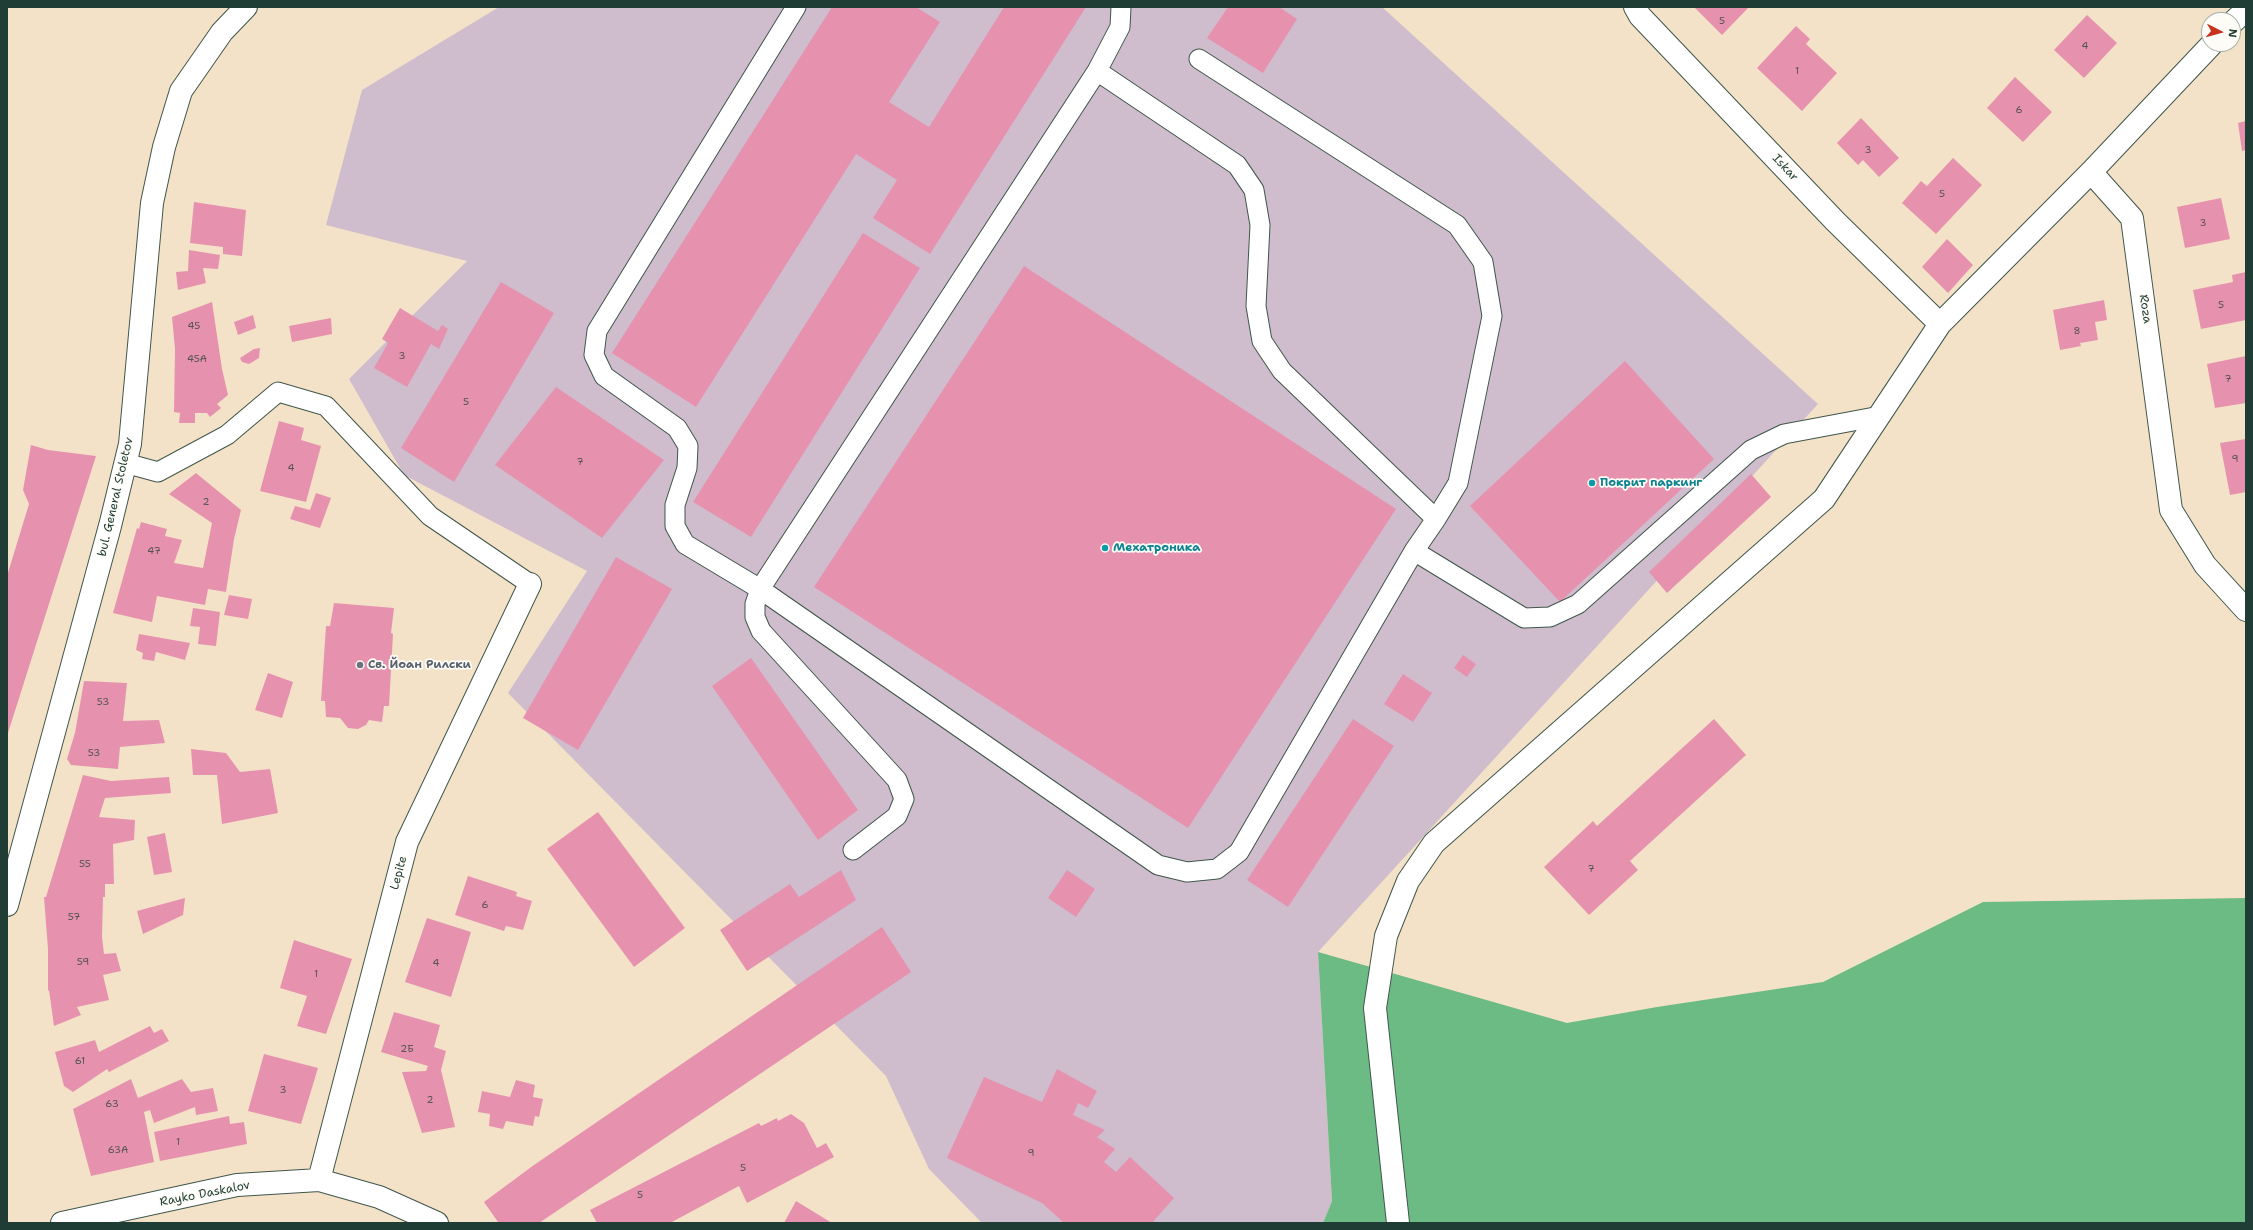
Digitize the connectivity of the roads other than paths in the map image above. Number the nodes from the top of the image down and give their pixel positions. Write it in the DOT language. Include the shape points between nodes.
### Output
graph roads {
  1 [pos="246,7"];
  2 [pos="796,7"];
  3 [pos="1121,7"];
  4 [pos="1635,7"];
  5 [pos="2204,52"];
  6 [pos="1199,59"];
  7 [pos="1097,71"];
  8 [pos="2092,172"];
  9 [pos="1940,324"];
  10 [pos="1880,416"];
  11 [pos="125,463"];
  12 [pos="1436,519"];
  13 [pos="1414,551"];
  14 [pos="530,584"];
  15 [pos="760,589"];
  16 [pos="2246,610"];
  17 [pos="853,850"];
  18 [pos="7,905"];
  19 [pos="318,1180"];
  20 [pos="62,1223"];
  21 [pos="438,1223"];
  22 [pos="1398,1223"];
  1 -- 11 [label="street, bul. General Stoletov" via="222,32 181,91 164,147 152,203 130,444"];
  2 -- 15 [label="lane" via="597,331 594,355 604,376 677,428 688,446 687,468 675,505 674,526 685,544"];
  3 -- 7 [label="lane" via="1120,27"];
  4 -- 9 [label="street, Iskar" via="1640,16 1835,221"];
  5 -- 8 [label="street"];
  6 -- 12 [label="lane" via="1458,225 1483,262 1492,316 1458,483"];
  7 -- 12 [label="lane" via="1237,165 1254,190 1260,225 1256,306 1262,341 1282,371"];
  7 -- 15 [label="lane"];
  8 -- 9 [label="street"];
  8 -- 16 [label="street, Roza" via="2132,218 2171,510 2205,565"];
  9 -- 10 [label="street"];
  10 -- 13 [label="lane" via="1784,434 1751,450 1578,604 1550,617 1524,618"];
  10 -- 22 [label="street" via="1824,499 1434,843 1408,881 1386,936 1375,1008"];
  11 -- 14 [label="lane" via="158,472 226,435 278,392 326,406 430,516"];
  11 -- 18 [label="street, bul. General Stoletov"];
  12 -- 13 [label="lane"];
  13 -- 15 [label="lane" via="1239,852 1217,869 1187,872 1158,865"];
  14 -- 19 [label="street, Lepite" via="407,842"];
  15 -- 17 [label="lane" via="755,604 755,616 761,631 897,780 904,799 897,816"];
  19 -- 20 [label="street, Rayko Daskalov" via="237,1186"];
  19 -- 21 [label="street, Rayko Daskalov" via="379,1197"];
}
